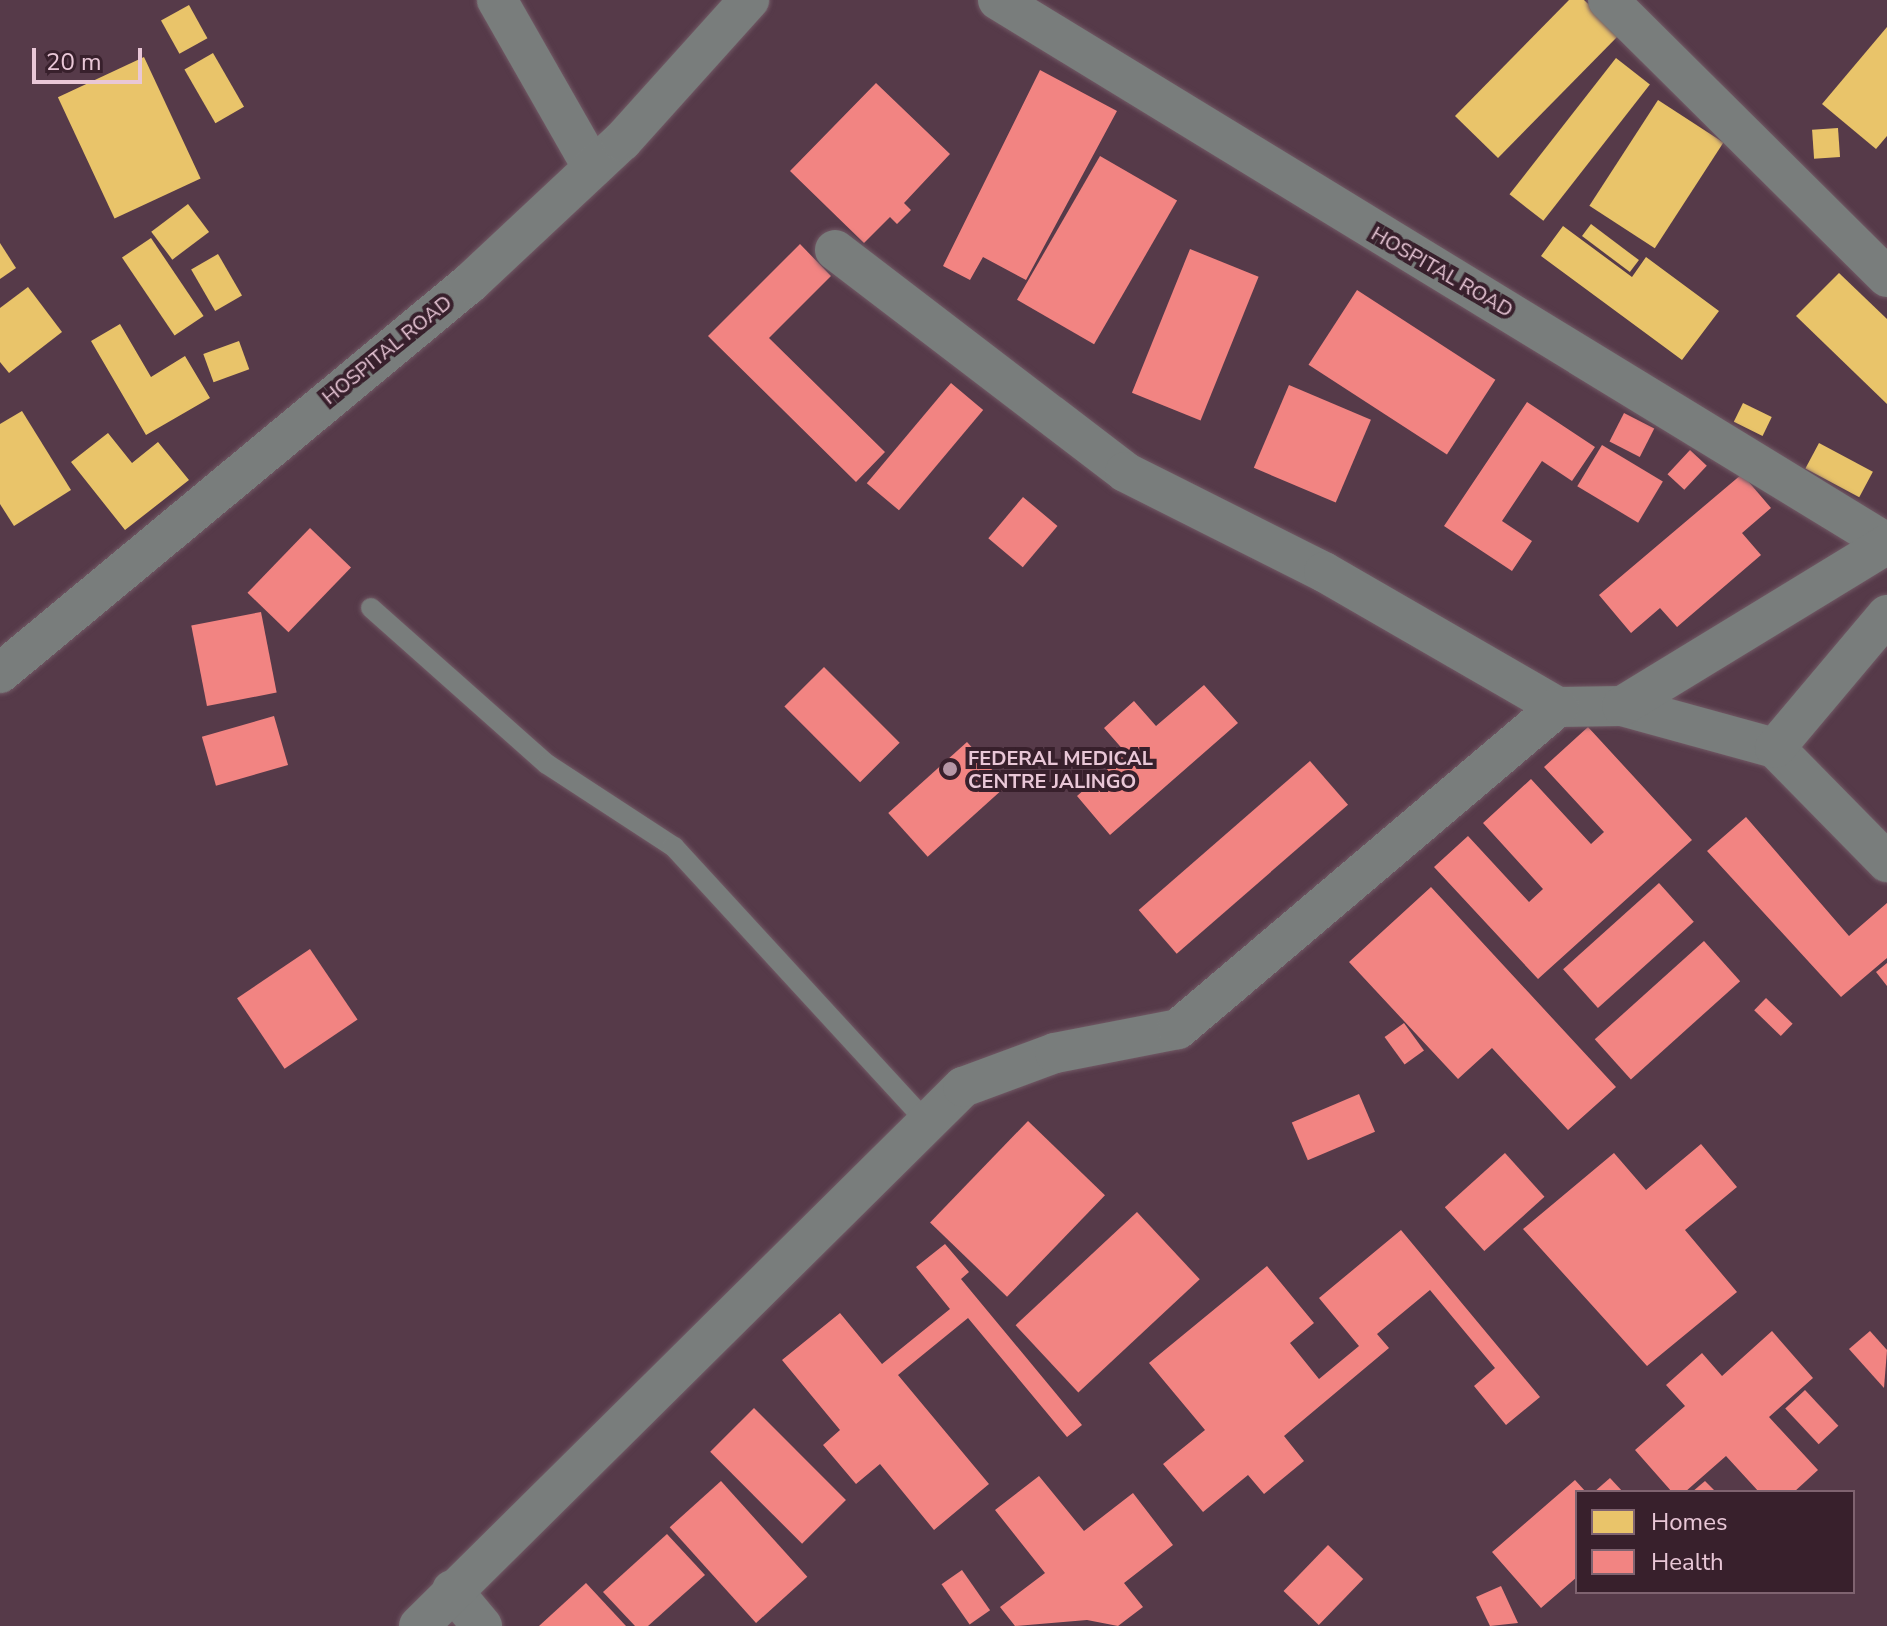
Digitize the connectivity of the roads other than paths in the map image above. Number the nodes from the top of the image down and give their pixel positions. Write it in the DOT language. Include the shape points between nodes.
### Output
graph roads {
  1 [pos="497,0"];
  2 [pos="749,0"];
  3 [pos="998,0"];
  4 [pos="1608,0"];
  5 [pos="593,168"];
  6 [pos="835,250"];
  7 [pos="1887,277"];
  8 [pos="1887,544"];
  9 [pos="371,608"];
  10 [pos="1887,615"];
  11 [pos="0,673"];
  12 [pos="1622,706"];
  13 [pos="1558,707"];
  14 [pos="1775,748"];
  15 [pos="1887,862"];
  16 [pos="927,1122"];
  17 [pos="452,1590"];
  18 [pos="419,1626"];
  19 [pos="482,1626"];
  1 -- 5 [label="street"];
  2 -- 5 [label="street, HOSPITAL ROAD"];
  3 -- 8 [label="street, HOSPITAL ROAD"];
  4 -- 7 [label="street"];
  5 -- 11 [label="street, HOSPITAL ROAD" via="470,283"];
  6 -- 13 [label="street" via="1125,472 1324,572"];
  8 -- 12 [label="street"];
  9 -- 16 [label="lane" via="547,764 674,847"];
  10 -- 14 [label="street"];
  12 -- 13 [label="street"];
  12 -- 14 [label="street"];
  13 -- 16 [label="street" via="1178,1029 1055,1053 989,1077 963,1087"];
  14 -- 15 [label="street"];
  16 -- 17 [label="street"];
  17 -- 18 [label="street"];
  17 -- 19 [label="street"];
}
